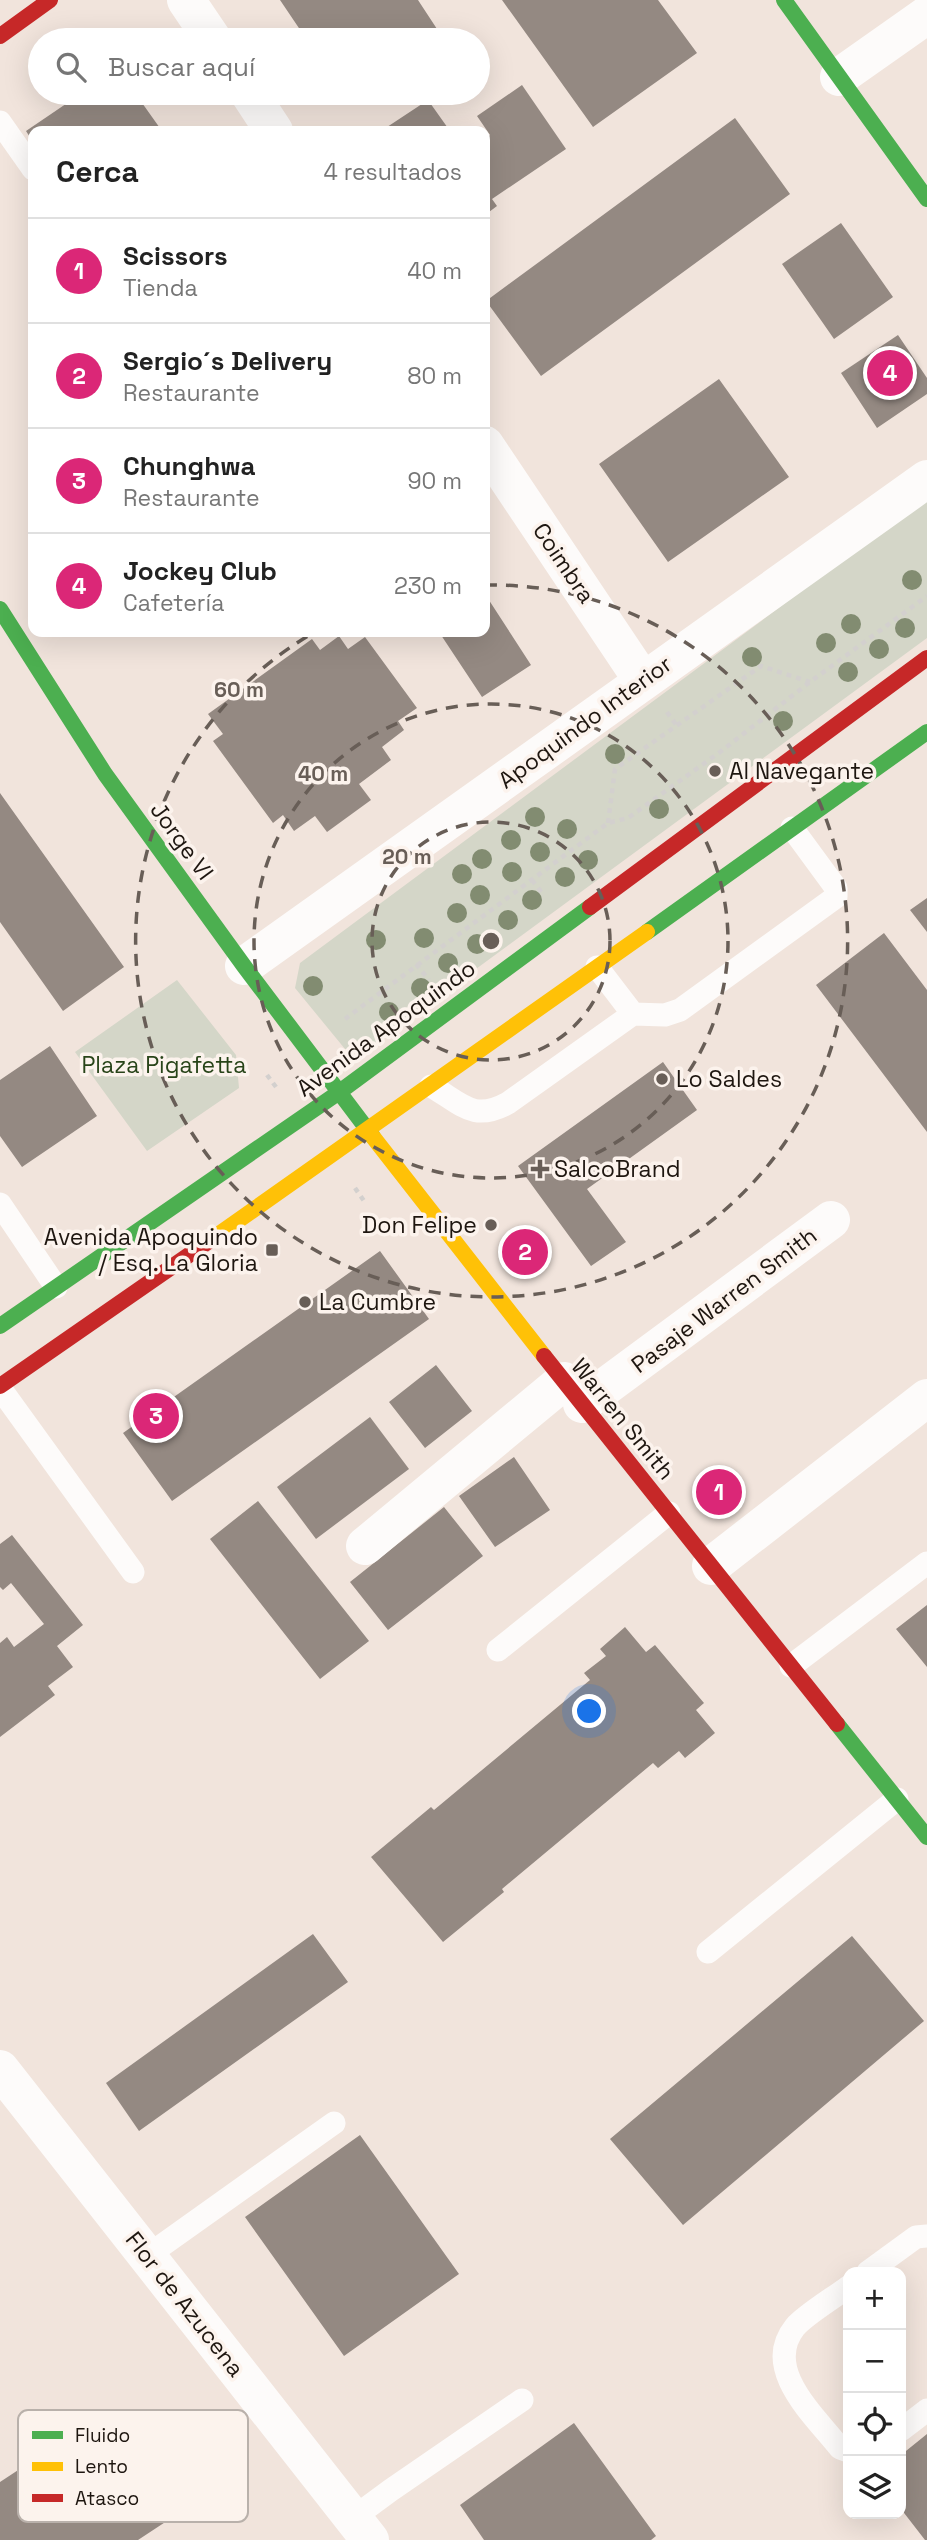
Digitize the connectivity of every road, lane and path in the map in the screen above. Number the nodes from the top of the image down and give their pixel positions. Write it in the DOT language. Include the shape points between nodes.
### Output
graph roads {
  1 [pos="186,0"];
  2 [pos="784,0"];
  3 [pos="42,2"];
  4 [pos="927,15"];
  5 [pos="205,28"];
  6 [pos="0,36"];
  7 [pos="839,77"];
  8 [pos="257,105"];
  9 [pos="0,122"];
  10 [pos="271,126"];
  11 [pos="28,162"];
  12 [pos="927,199"];
  13 [pos="490,452"];
  14 [pos="927,479"];
  15 [pos="927,596"];
  16 [pos="0,609"];
  17 [pos="927,658"];
  18 [pos="643,681"];
  19 [pos="810,682"];
  20 [pos="927,732"];
  21 [pos="608,823"];
  22 [pos="792,828"];
  23 [pos="244,966"];
  24 [pos="597,967"];
  25 [pos="633,1014"];
  26 [pos="345,1019"];
  27 [pos="431,1086"];
  28 [pos="338,1093"];
  29 [pos="368,1131"];
  30 [pos="0,1203"];
  31 [pos="831,1220"];
  32 [pos="56,1287"];
  33 [pos="0,1326"];
  34 [pos="0,1387"];
  35 [pos="573,1393"];
  36 [pos="927,1398"];
  37 [pos="669,1513"];
  38 [pos="365,1546"];
  39 [pos="927,1563"];
  40 [pos="711,1566"];
  41 [pos="133,1572"];
  42 [pos="498,1650"];
  43 [pos="791,1666"];
  44 [pos="897,1799"];
  45 [pos="927,1837"];
  46 [pos="708,1952"];
  47 [pos="0,2069"];
  48 [pos="334,2123"];
  49 [pos="927,2236"];
  50 [pos="147,2256"];
  51 [pos="875,2267"];
  52 [pos="843,2291"];
  53 [pos="522,2400"];
  54 [pos="927,2410"];
  55 [pos="906,2426"];
  56 [pos="843,2449"];
  57 [pos="362,2529"];
  1 -- 5 [label="street"];
  2 -- 7 [label="main road"];
  3 -- 6 [label="main road"];
  4 -- 7 [label="street"];
  7 -- 12 [label="main road"];
  8 -- 10 [label="street"];
  9 -- 11 [label="lane"];
  13 -- 18 [label="street, Coimbra"];
  14 -- 18 [label="street, Apoquindo Interior"];
  15 -- 19 [label="path"];
  16 -- 23 [label="main road, Jorge VI" via="105,774"];
  17 -- 28 [label="main road, Avenida Apoquindo"];
  18 -- 23 [label="street, Apoquindo Interior"];
  19 -- 21 [label="path" via="628,818"];
  19 -- 21 [label="path" via="761,666 615,769"];
  20 -- 22 [label="main road"];
  21 -- 26 [label="path"];
  22 -- 24 [label="main road"];
  22 -- 25 [label="lane" via="836,888 836,897 680,1010 665,1015"];
  23 -- 28 [label="main road, Jorge VI"];
  24 -- 25 [label="lane"];
  24 -- 27 [label="main road"];
  25 -- 27 [label="lane" via="493,1111 476,1112"];
  27 -- 29 [label="main road"];
  28 -- 29 [label="main road, Warren Smith"];
  28 -- 32 [label="main road, Avenida Apoquindo"];
  29 -- 34 [label="main road"];
  29 -- 35 [label="main road, Warren Smith"];
  30 -- 32 [label="lane"];
  31 -- 35 [label="street, Pasaje Warren Smith"];
  32 -- 33 [label="main road, Avenida Apoquindo"];
  34 -- 41 [label="lane"];
  35 -- 37 [label="main road, Warren Smith"];
  35 -- 38 [label="street, Pasaje Warren Smith"];
  36 -- 40 [label="street"];
  37 -- 40 [label="main road, Warren Smith"];
  37 -- 42 [label="lane"];
  39 -- 43 [label="lane"];
  40 -- 43 [label="main road, Warren Smith"];
  43 -- 44 [label="main road, Warren Smith"];
  44 -- 45 [label="main road, Warren Smith"];
  44 -- 46 [label="lane"];
  47 -- 50 [label="street, Flor de Azucena"];
  48 -- 50 [label="lane"];
  49 -- 51 [label="lane" via="916,2237"];
  50 -- 57 [label="street, Flor de Azucena"];
  52 -- 56 [label="lane" via="796,2326 782,2360 789,2382"];
  53 -- 57 [label="lane"];
  54 -- 55 [label="lane"];
}
